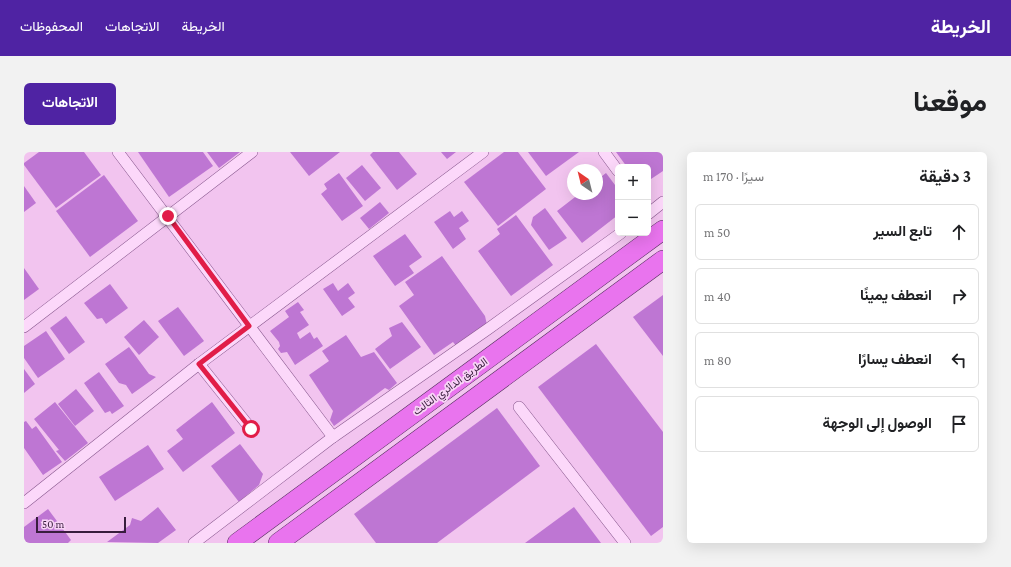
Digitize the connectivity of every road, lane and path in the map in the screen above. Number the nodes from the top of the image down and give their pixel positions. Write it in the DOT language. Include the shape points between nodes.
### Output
graph roads {
  1 [pos="118,152"];
  2 [pos="252,152"];
  3 [pos="484,152"];
  4 [pos="604,152"];
  5 [pos="615,167"];
  6 [pos="663,202"];
  7 [pos="651,211"];
  8 [pos="168,216"];
  9 [pos="663,230"];
  10 [pos="617,236"];
  11 [pos="663,260"];
  12 [pos="24,326"];
  13 [pos="249,326"];
  14 [pos="199,364"];
  15 [pos="519,407"];
  16 [pos="251,429"];
  17 [pos="333,437"];
  18 [pos="24,503"];
  19 [pos="305,524"];
  20 [pos="194,543"];
  21 [pos="237,543"];
  22 [pos="278,543"];
  23 [pos="289,543"];
  24 [pos="625,543"];
  1 -- 8 [label="street"];
  2 -- 8 [label="street"];
  3 -- 13 [label="street"];
  4 -- 5 [label="street"];
  6 -- 7 [label="street"];
  8 -- 12 [label="street"];
  8 -- 13 [label="street"];
  9 -- 21 [label="highway, الطريق الدائري الثالث"];
  10 -- 17 [label="street"];
  11 -- 19 [label="highway"];
  13 -- 14 [label="street"];
  13 -- 17 [label="street"];
  14 -- 16 [label="street"];
  14 -- 18 [label="street"];
  15 -- 24 [label="street"];
  17 -- 20 [label="street"];
  19 -- 22 [label="highway"];
  19 -- 23 [label="highway"];
}
